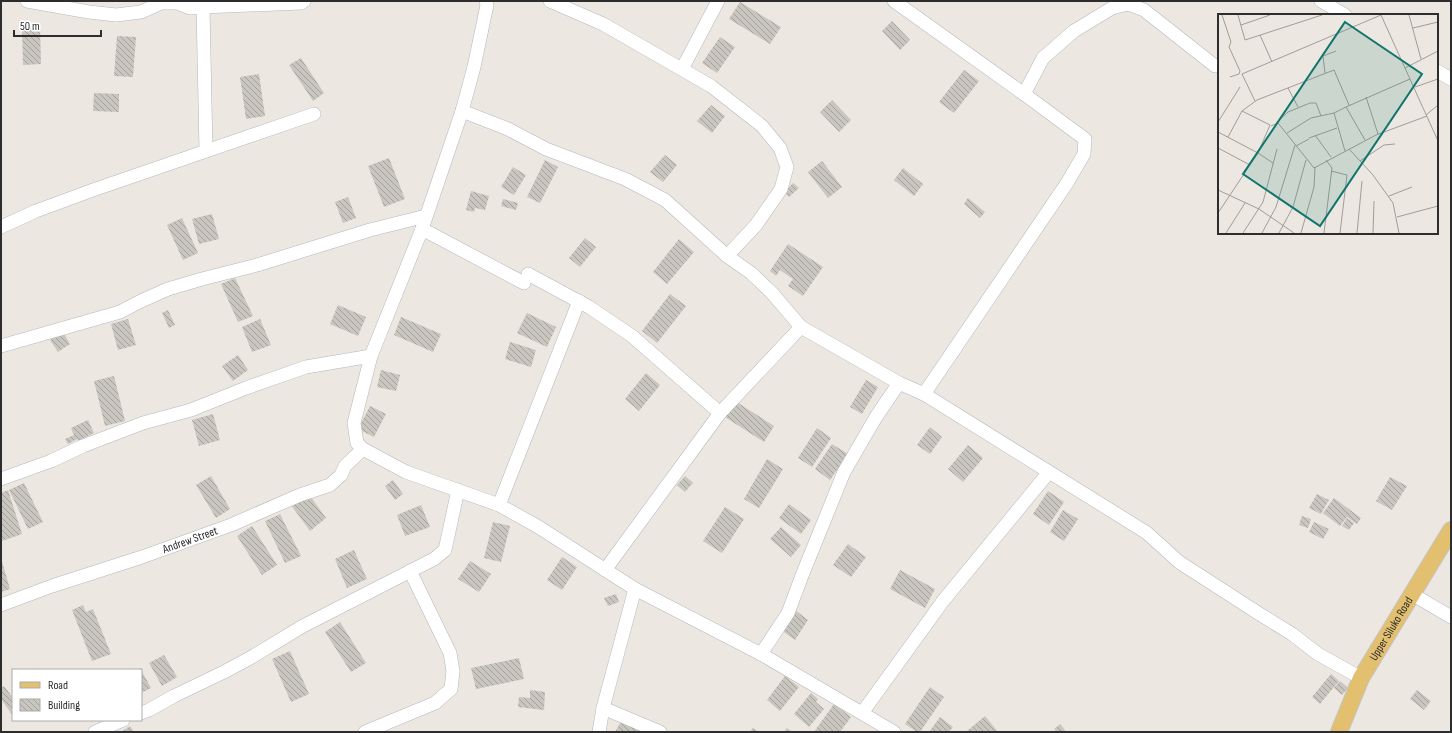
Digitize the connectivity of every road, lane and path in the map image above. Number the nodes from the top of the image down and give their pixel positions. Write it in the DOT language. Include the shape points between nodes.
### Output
graph roads {
  1 [pos="27,1"];
  2 [pos="304,1"];
  3 [pos="486,1"];
  4 [pos="550,1"];
  5 [pos="718,1"];
  6 [pos="894,1"];
  7 [pos="1322,1"];
  8 [pos="203,4"];
  9 [pos="88,6"];
  10 [pos="1343,14"];
  11 [pos="1215,66"];
  12 [pos="682,69"];
  13 [pos="1438,72"];
  14 [pos="1451,79"];
  15 [pos="1024,94"];
  16 [pos="462,111"];
  17 [pos="314,114"];
  18 [pos="206,151"];
  19 [pos="424,223"];
  20 [pos="1,227"];
  21 [pos="727,256"];
  22 [pos="579,302"];
  23 [pos="800,327"];
  24 [pos="1,346"];
  25 [pos="371,356"];
  26 [pos="899,383"];
  27 [pos="924,394"];
  28 [pos="720,413"];
  29 [pos="363,449"];
  30 [pos="1049,472"];
  31 [pos="1,479"];
  32 [pos="458,490"];
  33 [pos="499,506"];
  34 [pos="1451,530"];
  35 [pos="410,570"];
  36 [pos="605,570"];
  37 [pos="635,589"];
  38 [pos="1412,594"];
  39 [pos="1,605"];
  40 [pos="1451,617"];
  41 [pos="761,654"];
  42 [pos="1361,678"];
  43 [pos="603,708"];
  44 [pos="142,713"];
  45 [pos="862,713"];
  46 [pos="121,721"];
  47 [pos="95,732"];
  48 [pos="364,732"];
  49 [pos="598,732"];
  50 [pos="660,732"];
  51 [pos="894,732"];
  52 [pos="1339,732"];
  1 -- 9 [label="street"];
  2 -- 8 [label="street"];
  3 -- 16 [label="street" via="474,67"];
  4 -- 12 [label="street" via="603,24"];
  5 -- 12 [label="street"];
  6 -- 15 [label="street"];
  7 -- 10 [label="street"];
  8 -- 9 [label="street" via="190,8 177,3 162,3 141,12 116,15"];
  8 -- 18 [label="street"];
  11 -- 15 [label="street" via="1144,10 1128,4 1112,8 1074,31 1043,58"];
  12 -- 21 [label="street" via="711,86 762,126 780,148 787,167 780,189 756,225"];
  13 -- 14 [label="street"];
  15 -- 27 [label="street" via="1085,139 1084,154"];
  16 -- 19 [label="street"];
  16 -- 21 [label="street" via="508,129 546,149 625,179 665,200"];
  17 -- 18 [label="street"];
  18 -- 20 [label="street" via="36,211"];
  19 -- 22 [label="street" via="526,279"];
  19 -- 24 [label="street" via="370,230 168,289 120,312"];
  19 -- 25 [label="street"];
  21 -- 23 [label="street" via="751,273 772,293"];
  22 -- 28 [label="street" via="632,336"];
  22 -- 33 [label="street"];
  23 -- 26 [label="street"];
  23 -- 28 [label="street"];
  25 -- 29 [label="street" via="354,423 357,443"];
  25 -- 31 [label="street" via="306,367 191,410 143,423"];
  26 -- 27 [label="street"];
  26 -- 41 [label="street" via="844,472 788,613"];
  27 -- 30 [label="street"];
  28 -- 36 [label="street"];
  29 -- 32 [label="street" via="406,472"];
  29 -- 39 [label="street, Andrew Street" via="330,485 231,525"];
  30 -- 42 [label="street" via="1147,534 1179,562 1292,634 1318,654"];
  30 -- 45 [label="street" via="942,601"];
  32 -- 33 [label="street"];
  32 -- 35 [label="street" via="445,550 434,559"];
  33 -- 36 [label="street" via="537,526"];
  34 -- 38 [label="main road, Upper Siluko Road"];
  35 -- 44 [label="street" via="303,626 224,672"];
  35 -- 48 [label="street" via="450,653 451,689 435,703"];
  36 -- 37 [label="street"];
  37 -- 41 [label="street"];
  37 -- 43 [label="street"];
  38 -- 40 [label="street"];
  38 -- 42 [label="main road, Upper Siluko Road"];
  41 -- 45 [label="street"];
  42 -- 52 [label="main road, Upper Siluko Road"];
  43 -- 49 [label="street"];
  43 -- 50 [label="street"];
  45 -- 51 [label="street"];
  46 -- 47 [label="street"];
}
